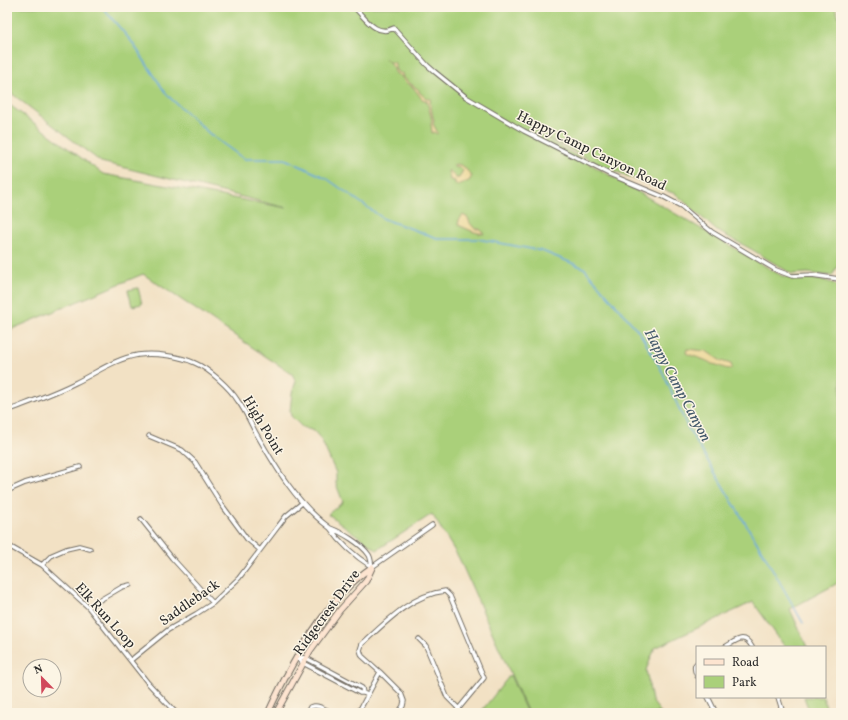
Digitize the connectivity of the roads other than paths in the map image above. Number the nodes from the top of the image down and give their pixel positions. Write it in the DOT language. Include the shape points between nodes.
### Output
graph roads {
  1 [pos="354,7"];
  2 [pos="841,282"];
  3 [pos="7,411"];
  4 [pos="149,436"];
  5 [pos="80,467"];
  6 [pos="7,491"];
  7 [pos="302,503"];
  8 [pos="141,519"];
  9 [pos="432,525"];
  10 [pos="330,528"];
  11 [pos="345,536"];
  12 [pos="340,542"];
  13 [pos="7,545"];
  14 [pos="90,550"];
  15 [pos="260,550"];
  16 [pos="42,565"];
  17 [pos="372,567"];
  18 [pos="130,585"];
  19 [pos="213,603"];
  20 [pos="88,607"];
  21 [pos="419,639"];
  22 [pos="727,646"];
  23 [pos="751,646"];
  24 [pos="296,657"];
  25 [pos="306,658"];
  26 [pos="131,660"];
  27 [pos="303,663"];
  28 [pos="380,672"];
  29 [pos="363,693"];
  30 [pos="368,695"];
  31 [pos="708,698"];
  32 [pos="778,698"];
  33 [pos="459,709"];
  34 [pos="176,713"];
  35 [pos="268,713"];
  36 [pos="276,713"];
  37 [pos="307,713"];
  38 [pos="333,713"];
  39 [pos="358,713"];
  40 [pos="398,713"];
  41 [pos="455,713"];
  42 [pos="716,713"];
  43 [pos="784,713"];
  1 -- 2 [label="street, Happy Camp Canyon Road" via="377,30 387,31 394,28 427,65 466,97 524,131 609,174 681,206 712,232 776,270 792,276 839,278"];
  3 -- 7 [label="street, High Point" via="48,396 114,362 139,355 169,356 196,363 218,378 239,401 266,451"];
  4 -- 15 [label="street" via="182,450 195,462 247,539"];
  5 -- 6 [label="street"];
  7 -- 10 [label="street, High Point"];
  7 -- 15 [label="street, Saddleback" via="286,516"];
  8 -- 19 [label="street"];
  9 -- 17 [label="street, Ridgecrest Drive"];
  10 -- 11 [label="street, High Point"];
  10 -- 12 [label="street, High Point"];
  11 -- 12 [label="street"];
  11 -- 17 [label="street, High Point" via="369,555"];
  12 -- 17 [label="street, High Point"];
  13 -- 16 [label="street, Elk Run Loop"];
  14 -- 16 [label="street" via="79,546 66,549 52,555"];
  15 -- 19 [label="street, Saddleback" via="239,578"];
  16 -- 20 [label="street, Elk Run Loop"];
  17 -- 24 [label="street, Ridgecrest Drive" via="360,575 325,613"];
  17 -- 25 [label="street, Ridgecrest Drive" via="366,581 340,610"];
  18 -- 20 [label="street"];
  19 -- 26 [label="street, Saddleback" via="168,630"];
  20 -- 26 [label="street, Elk Run Loop"];
  21 -- 33 [label="street" via="426,646 447,697"];
  22 -- 23 [label="street" via="744,639"];
  24 -- 25 [label="street"];
  24 -- 27 [label="street"];
  24 -- 35 [label="street, Ridgecrest Drive"];
  25 -- 27 [label="street, Ridgecrest Drive"];
  25 -- 29 [label="street" via="362,688"];
  26 -- 34 [label="street, Elk Run Loop"];
  27 -- 29 [label="street" via="360,694"];
  27 -- 36 [label="street, Ridgecrest Drive"];
  28 -- 30 [label="street"];
  28 -- 33 [label="street" via="360,653 362,644 393,615 419,599 445,591 450,596 484,678"];
  28 -- 40 [label="street" via="401,693 404,701"];
  29 -- 30 [label="street"];
  30 -- 39 [label="street"];
  31 -- 42 [label="street"];
  32 -- 43 [label="street"];
  33 -- 41 [label="street"];
  37 -- 38 [label="street" via="314,705"];
}
